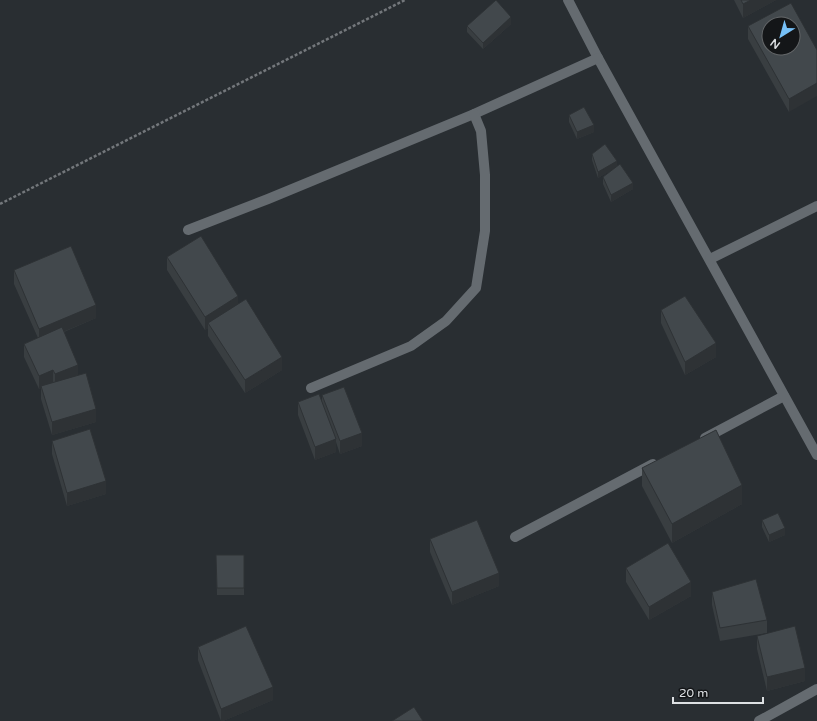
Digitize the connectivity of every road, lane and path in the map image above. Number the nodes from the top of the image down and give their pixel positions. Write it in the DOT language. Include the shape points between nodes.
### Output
graph roads {
  1 [pos="405,0"];
  2 [pos="568,0"];
  3 [pos="598,58"];
  4 [pos="474,114"];
  5 [pos="0,204"];
  6 [pos="817,206"];
  7 [pos="188,230"];
  8 [pos="710,259"];
  9 [pos="311,388"];
  10 [pos="784,396"];
  11 [pos="692,444"];
  12 [pos="817,455"];
  13 [pos="664,459"];
  14 [pos="516,537"];
  15 [pos="817,690"];
  16 [pos="759,721"];
  1 -- 5 [label="path"];
  2 -- 3 [label="street"];
  3 -- 4 [label="street"];
  3 -- 8 [label="street"];
  4 -- 7 [label="street"];
  4 -- 9 [label="street" via="481,131 485,176 485,231 476,288 446,321 411,346"];
  6 -- 8 [label="street"];
  8 -- 10 [label="street"];
  10 -- 11 [label="street"];
  10 -- 12 [label="street"];
  13 -- 14 [label="street"];
  15 -- 16 [label="street"];
}
